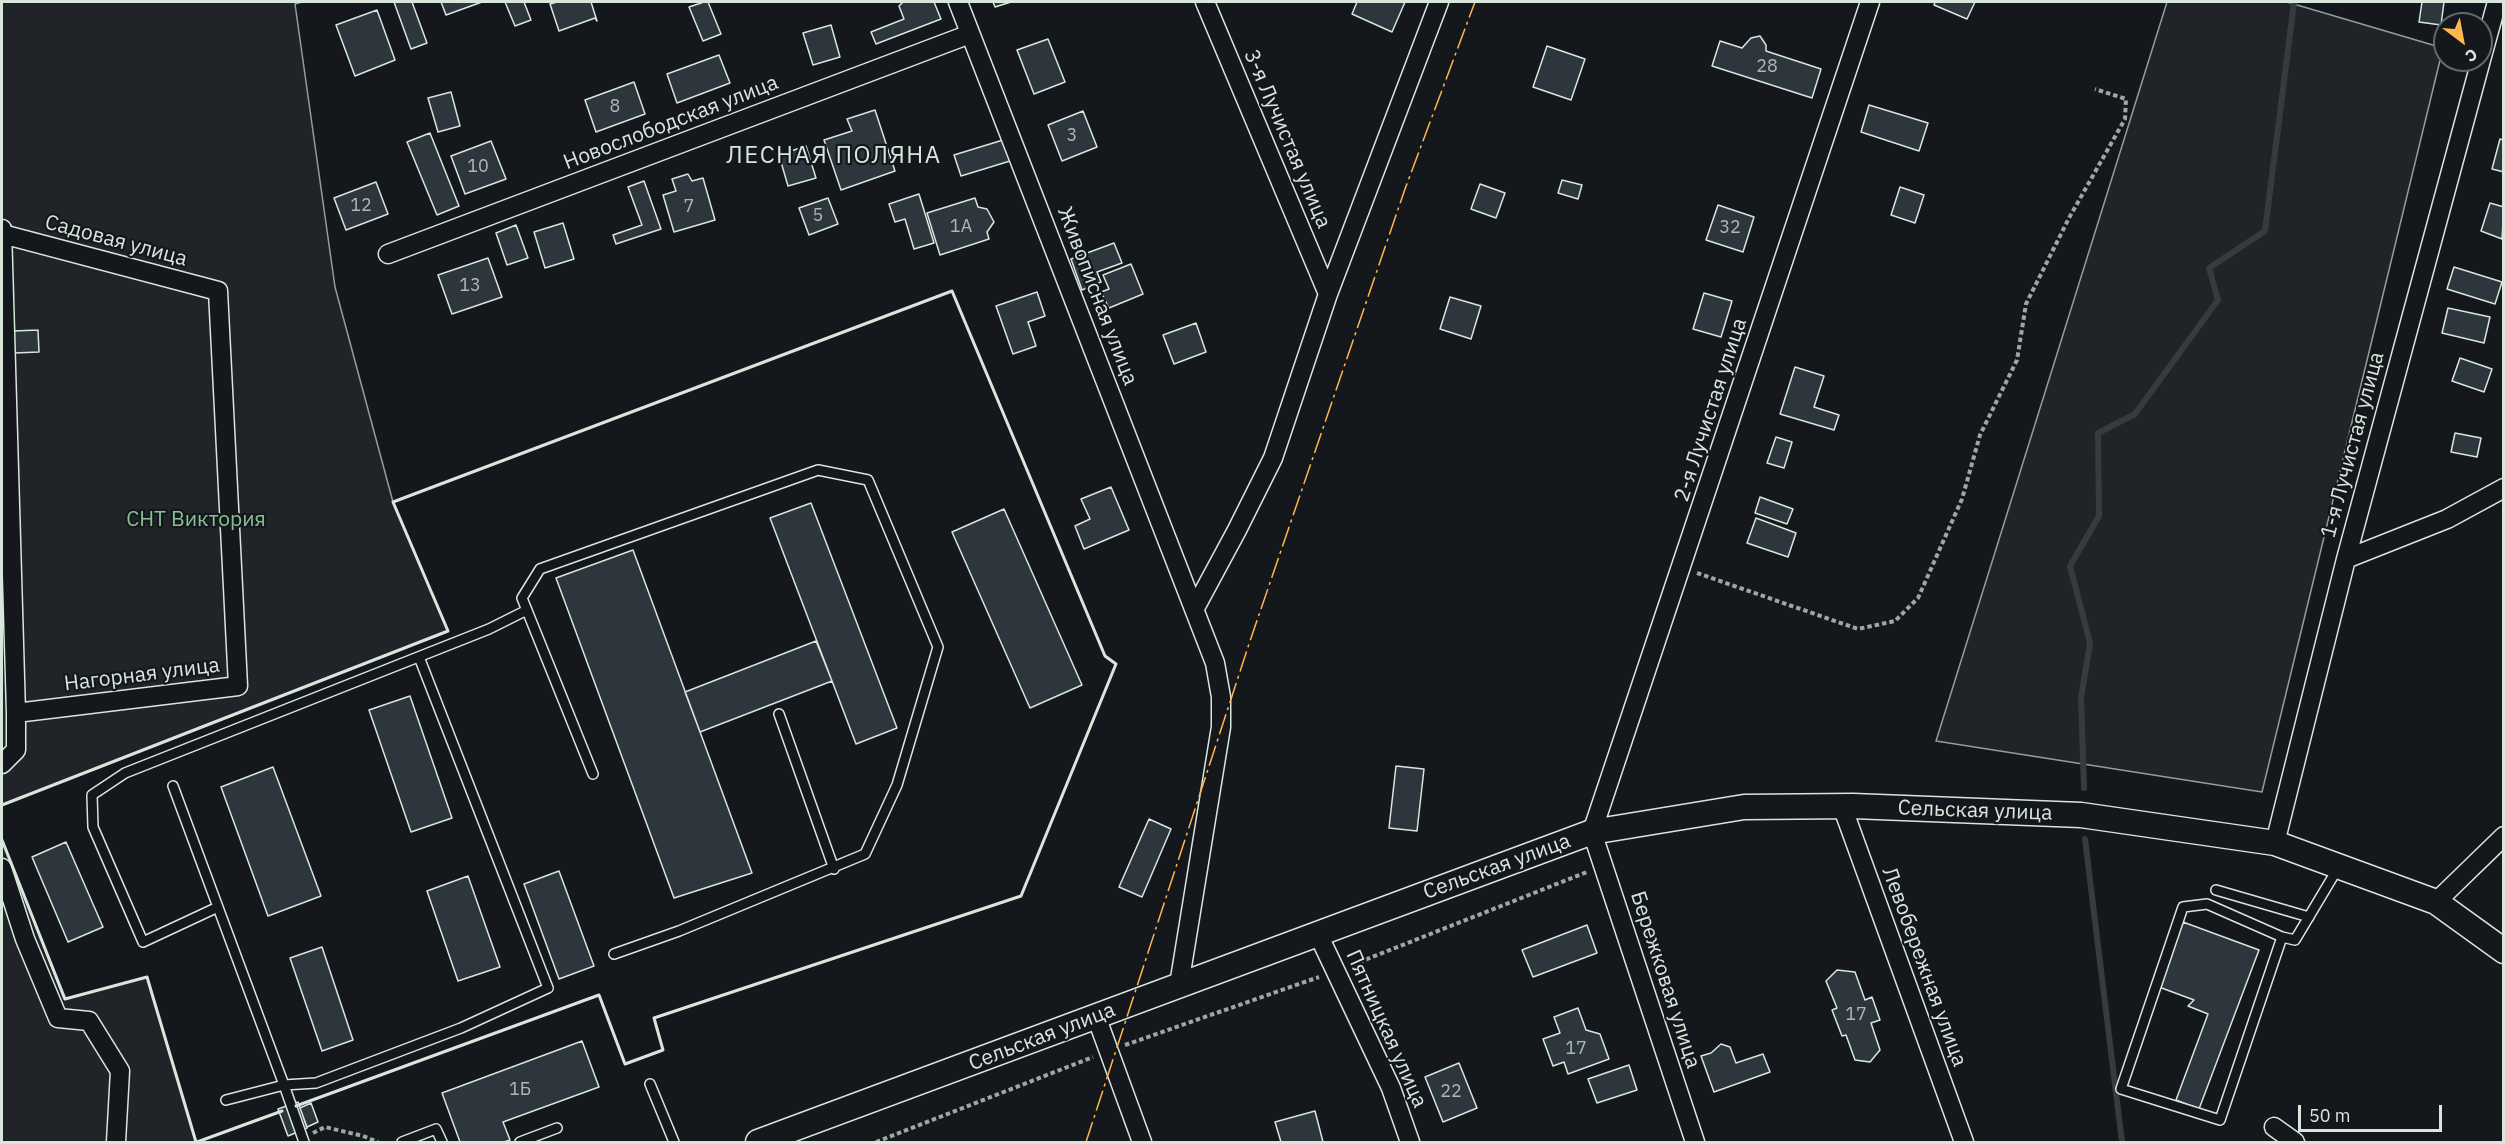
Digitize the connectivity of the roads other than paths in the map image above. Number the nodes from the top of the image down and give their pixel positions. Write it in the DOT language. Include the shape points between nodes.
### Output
graph roads {
  1 [pos="958,2"];
  2 [pos="1205,2"];
  3 [pos="1439,2"];
  4 [pos="1870,2"];
  5 [pos="2497,2"];
  6 [pos="2493,16"];
  7 [pos="970,34"];
  8 [pos="2478,72"];
  9 [pos="2,233"];
  10 [pos="388,254"];
  11 [pos="218,291"];
  12 [pos="1328,294"];
  13 [pos="2504,488"];
  14 [pos="2346,559"];
  15 [pos="1195,608"];
  16 [pos="527,610"];
  17 [pos="419,657"];
  18 [pos="16,713"];
  19 [pos="779,714"];
  20 [pos="2,764"];
  21 [pos="593,774"];
  22 [pos="173,786"];
  23 [pos="1842,806"];
  24 [pos="1592,832"];
  25 [pos="2504,836"];
  26 [pos="2275,843"];
  27 [pos="2339,866"];
  28 [pos="2,868"];
  29 [pos="834,869"];
  30 [pos="2216,890"];
  31 [pos="2436,902"];
  32 [pos="218,907"];
  33 [pos="2309,917"];
  34 [pos="1318,934"];
  35 [pos="2282,937"];
  36 [pos="2504,951"];
  37 [pos="614,954"];
  38 [pos="1179,985"];
  39 [pos="1096,1016"];
  40 [pos="284,1084"];
  41 [pos="650,1084"];
  42 [pos="226,1100"];
  43 [pos="2274,1127"];
  44 [pos="557,1128"];
  45 [pos="304,1140"];
  46 [pos="116,1143"];
  47 [pos="402,1143"];
  48 [pos="442,1143"];
  49 [pos="520,1143"];
  50 [pos="674,1143"];
  51 [pos="758,1143"];
  52 [pos="1142,1143"];
  53 [pos="1410,1143"];
  54 [pos="1695,1143"];
  55 [pos="1964,1143"];
  56 [pos="2295,1143"];
  1 -- 7 [label="street, Живописная улица"];
  2 -- 12 [label="street, 3-я Лучистая улица"];
  3 -- 12 [label="street, 3-я Лучистая улица"];
  4 -- 24 [label="street, 2-я Лучистая улица"];
  5 -- 6 [label="street, 1-я Лучистая улица"];
  7 -- 10 [label="street, Новослободская улица"];
  7 -- 15 [label="street, Живописная улица"];
  8 -- 14 [label="street, 1-я Лучистая улица"];
  9 -- 11 [label="street, Садовая улица"];
  9 -- 18 [label="street"];
  11 -- 18 [label="street, Нагорная улица" via="238,686"];
  12 -- 15 [label="street, 3-я Лучистая улица" via="1273,458"];
  13 -- 14 [label="street" via="2447,519"];
  14 -- 26 [label="street, 1-я Лучистая улица"];
  15 -- 38 [label="street, Живописная улица" via="1215,663 1221,727"];
  16 -- 17 [label="lane"];
  16 -- 21 [label="lane"];
  16 -- 29 [label="lane" via="522,598 540,569 818,470 868,480 938,647 897,785 865,854"];
  17 -- 32 [label="lane" via="125,773 92,795 93,827 143,942"];
  17 -- 40 [label="lane" via="548,988 461,1028 316,1083"];
  18 -- 20 [label="street" via="16,750"];
  19 -- 29 [label="lane"];
  22 -- 32 [label="lane"];
  23 -- 24 [label="street, Сельская улица" via="1744,807"];
  23 -- 26 [label="street, Сельская улица" via="2081,815"];
  23 -- 55 [label="street, Левобережная улица"];
  24 -- 34 [label="street, Сельская улица"];
  24 -- 54 [label="street, Бережковая улица"];
  25 -- 31 [label="street"];
  26 -- 27 [label="street, Сельская улица"];
  27 -- 31 [label="street, Сельская улица"];
  27 -- 33 [label="lane"];
  28 -- 46 [label="street" via="25,939 58,1018 89,1021 120,1071"];
  29 -- 37 [label="lane"];
  30 -- 33 [label="lane"];
  31 -- 36 [label="street, Сельская улица"];
  32 -- 40 [label="lane"];
  33 -- 35 [label="lane" via="2295,940"];
  34 -- 38 [label="street, Сельская улица"];
  34 -- 53 [label="street, Пятницкая улица" via="1391,1088"];
  35 -- 35 [label="lane" via="2220,1120 2121,1089 2183,907 2207,904"];
  38 -- 39 [label="street, Сельская улица"];
  39 -- 51 [label="street, Сельская улица"];
  39 -- 52 [label="street"];
  40 -- 42 [label="lane"];
  40 -- 45 [label="lane"];
  41 -- 50 [label="lane"];
  43 -- 56 [label="street"];
  44 -- 49 [label="lane"];
  47 -- 48 [label="lane" via="436,1129"];
}
